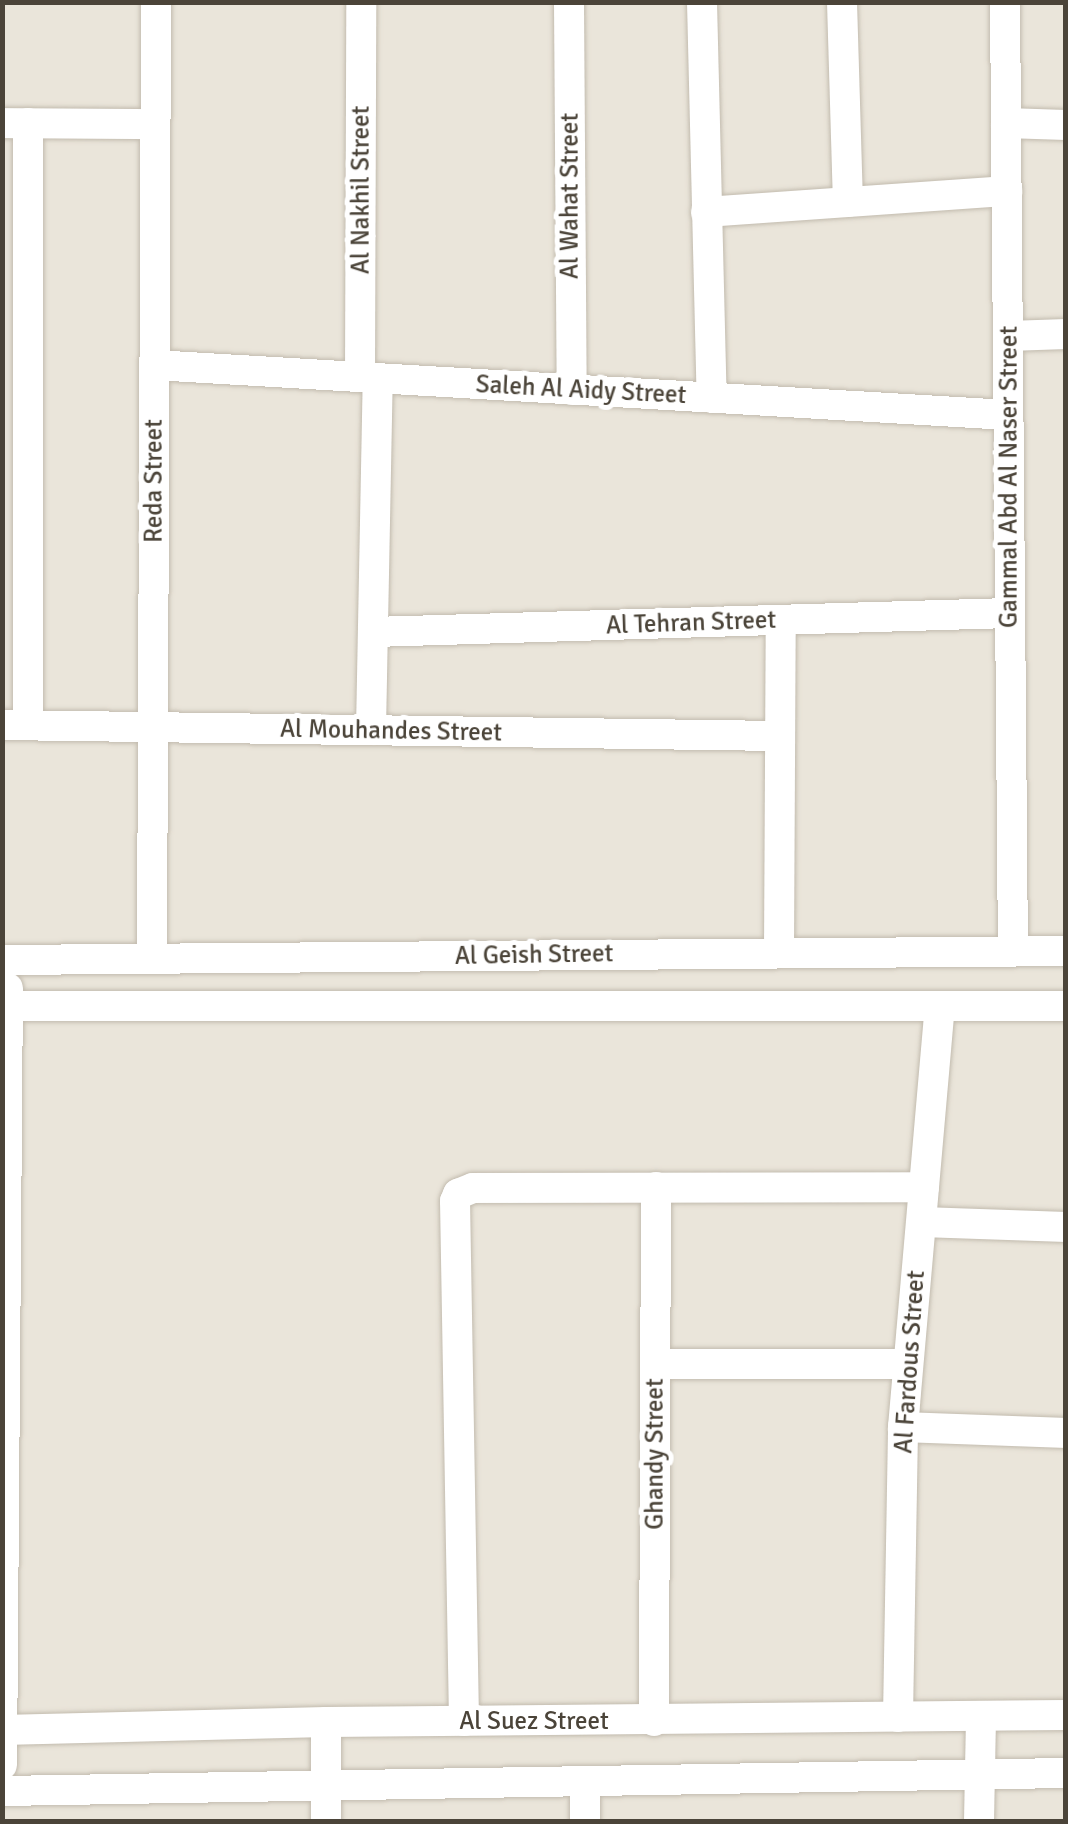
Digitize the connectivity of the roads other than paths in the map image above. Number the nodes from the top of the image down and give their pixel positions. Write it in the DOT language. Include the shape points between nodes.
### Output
graph roads {
  1 [pos="156,2"];
  2 [pos="361,2"];
  3 [pos="569,2"];
  4 [pos="702,2"];
  5 [pos="842,2"];
  6 [pos="1005,2"];
  7 [pos="1006,122"];
  8 [pos="15,123"];
  9 [pos="155,124"];
  10 [pos="1066,125"];
  11 [pos="1007,191"];
  12 [pos="848,202"];
  13 [pos="706,212"];
  14 [pos="16,323"];
  15 [pos="1066,334"];
  16 [pos="1009,336"];
  17 [pos="154,366"];
  18 [pos="369,378"];
  19 [pos="572,390"];
  20 [pos="712,398"];
  21 [pos="1008,415"];
  22 [pos="1010,613"];
  23 [pos="781,620"];
  24 [pos="373,632"];
  25 [pos="15,725"];
  26 [pos="153,727"];
  27 [pos="371,730"];
  28 [pos="780,736"];
  29 [pos="1012,951"];
  30 [pos="1066,951"];
  31 [pos="889,952"];
  32 [pos="780,953"];
  33 [pos="152,959"];
  34 [pos="6,960"];
  35 [pos="5,1006"];
  36 [pos="1066,1006"];
  37 [pos="940,1007"];
  38 [pos="890,1008"];
  39 [pos="656,1187"];
  40 [pos="924,1187"];
  41 [pos="922,1222"];
  42 [pos="1066,1227"];
  43 [pos="656,1364"];
  44 [pos="908,1364"];
  45 [pos="903,1428"];
  46 [pos="1066,1432"];
  47 [pos="3,1511"];
  48 [pos="1066,1715"];
  49 [pos="982,1716"];
  50 [pos="898,1718"];
  51 [pos="464,1721"];
  52 [pos="654,1721"];
  53 [pos="326,1722"];
  54 [pos="3,1730"];
  55 [pos="2,1765"];
  56 [pos="1066,1773"];
  57 [pos="980,1774"];
  58 [pos="584,1781"];
  59 [pos="326,1785"];
  60 [pos="2,1790"];
  61 [pos="326,1822"];
  62 [pos="585,1822"];
  63 [pos="979,1822"];
  1 -- 9 [label="street, Reda Street"];
  2 -- 18 [label="street, Al Nakhil Street"];
  3 -- 19 [label="street, Al Wahat Street"];
  4 -- 13 [label="street"];
  5 -- 12 [label="street"];
  6 -- 7 [label="street, Gammal Abd Al Naser Street"];
  7 -- 10 [label="street"];
  7 -- 11 [label="street, Gammal Abd Al Naser Street"];
  8 -- 9 [label="street"];
  8 -- 14 [label="street"];
  9 -- 17 [label="street, Reda Street"];
  11 -- 12 [label="street"];
  11 -- 16 [label="street, Gammal Abd Al Naser Street"];
  12 -- 13 [label="street"];
  13 -- 20 [label="street"];
  14 -- 25 [label="street"];
  15 -- 16 [label="street"];
  16 -- 21 [label="street, Gammal Abd Al Naser Street"];
  17 -- 18 [label="street, Saleh Al Aidy Street"];
  17 -- 26 [label="street, Reda Street"];
  18 -- 19 [label="street, Saleh Al Aidy Street"];
  18 -- 24 [label="street, Al Nakhil Street"];
  19 -- 20 [label="street, Saleh Al Aidy Street"];
  20 -- 21 [label="street, Saleh Al Aidy Street"];
  21 -- 22 [label="street, Gammal Abd Al Naser Street"];
  22 -- 23 [label="street, Al Tehran Street"];
  22 -- 29 [label="street, Gammal Abd Al Naser Street"];
  23 -- 24 [label="street, Al Tehran Street"];
  23 -- 28 [label="street"];
  24 -- 27 [label="street, Al Nakhil Street"];
  25 -- 26 [label="street, Al Mouhandes Street"];
  26 -- 27 [label="street, Al Mouhandes Street"];
  26 -- 33 [label="street, Reda Street"];
  27 -- 28 [label="street, Al Mouhandes Street"];
  28 -- 32 [label="street"];
  29 -- 30 [label="street, Al Geish Street"];
  29 -- 31 [label="street, Al Geish Street"];
  31 -- 32 [label="street, Al Geish Street"];
  31 -- 38 [label="street"];
  32 -- 33 [label="street, Al Geish Street"];
  33 -- 34 [label="street, Al Geish Street"];
  34 -- 35 [label="street"];
  35 -- 38 [label="street, Al Geish Street"];
  35 -- 47 [label="street"];
  36 -- 37 [label="street, Al Geish Street"];
  37 -- 38 [label="street, Al Geish Street"];
  37 -- 40 [label="street, Al Fardous Street"];
  39 -- 40 [label="street"];
  39 -- 43 [label="street, Ghandy Street"];
  39 -- 51 [label="street" via="473,1188 455,1201"];
  40 -- 41 [label="street, Al Fardous Street"];
  41 -- 42 [label="street"];
  41 -- 44 [label="street, Al Fardous Street"];
  43 -- 44 [label="street"];
  43 -- 52 [label="street, Ghandy Street"];
  44 -- 45 [label="street, Al Fardous Street"];
  45 -- 46 [label="street"];
  45 -- 50 [label="street, Al Fardous Street"];
  47 -- 54 [label="street"];
  48 -- 49 [label="street, Al Suez Street"];
  49 -- 50 [label="street, Al Suez Street"];
  49 -- 57 [label="street"];
  50 -- 52 [label="street, Al Suez Street"];
  51 -- 52 [label="street, Al Suez Street"];
  51 -- 53 [label="street, Al Suez Street"];
  53 -- 54 [label="street, Al Suez Street"];
  53 -- 59 [label="street"];
  54 -- 55 [label="street"];
  56 -- 57 [label="street"];
  57 -- 58 [label="street"];
  57 -- 63 [label="street"];
  58 -- 59 [label="street"];
  58 -- 62 [label="street"];
  59 -- 60 [label="street"];
  59 -- 61 [label="street"];
}
